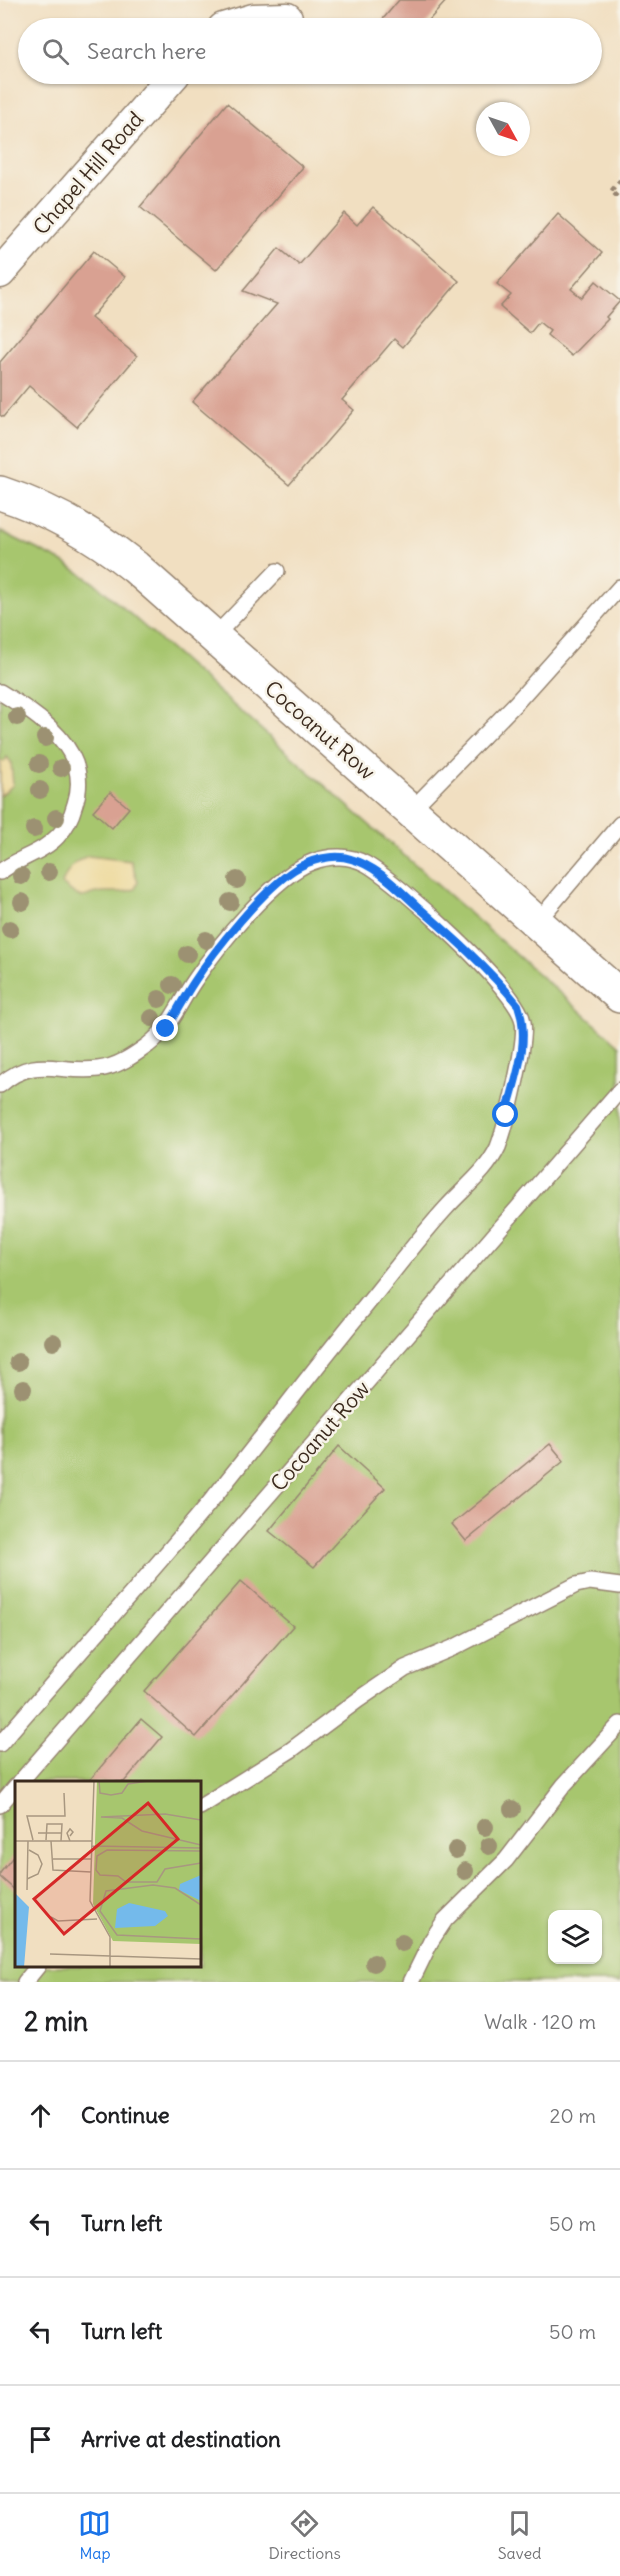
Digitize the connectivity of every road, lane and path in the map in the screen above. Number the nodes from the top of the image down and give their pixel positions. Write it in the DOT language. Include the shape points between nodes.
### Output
graph roads {
  1 [pos="166,84"];
  2 [pos="620,180"];
  3 [pos="620,199"];
  4 [pos="0,273"];
  5 [pos="0,493"];
  6 [pos="277,571"];
  7 [pos="620,587"];
  8 [pos="214,637"];
  9 [pos="0,692"];
  10 [pos="411,810"];
  11 [pos="620,824"];
  12 [pos="0,872"];
  13 [pos="537,922"];
  14 [pos="620,996"];
  15 [pos="0,1085"];
  16 [pos="620,1090"];
  17 [pos="620,1586"];
  18 [pos="620,1724"];
  19 [pos="0,1744"];
  20 [pos="21,1781"];
  21 [pos="15,1787"];
  22 [pos="0,1805"];
  23 [pos="201,1806"];
  24 [pos="36,1967"];
  25 [pos="25,1982"];
  26 [pos="411,1982"];
  1 -- 4 [label="street, Chapel Hill Road"];
  2 -- 3 [label="path" via="610,191"];
  5 -- 8 [label="street, Cocoanut Row" via="51,513 107,546"];
  6 -- 8 [label="lane"];
  7 -- 10 [label="lane" via="516,704"];
  8 -- 10 [label="street, Cocoanut Row"];
  9 -- 12 [label="lane" via="52,727 67,745 75,762 78,795 71,818 60,835 46,848"];
  10 -- 13 [label="street, Cocoanut Row"];
  11 -- 13 [label="lane"];
  13 -- 14 [label="street, Cocoanut Row"];
  15 -- 19 [label="lane" via="19,1071 34,1067 96,1070 133,1056 166,1029 215,953 273,888 294,870 329,857 348,858 382,875 506,990 518,1005 523,1020 522,1053 500,1142 492,1158 303,1381 208,1505"];
  16 -- 20 [label="lane, Cocoanut Row"];
  17 -- 23 [label="lane" via="590,1582 576,1585 405,1668 291,1749"];
  18 -- 26 [label="lane" via="542,1811 506,1860 445,1920"];
  21 -- 22 [label="lane"];
  24 -- 25 [label="lane"];
}
